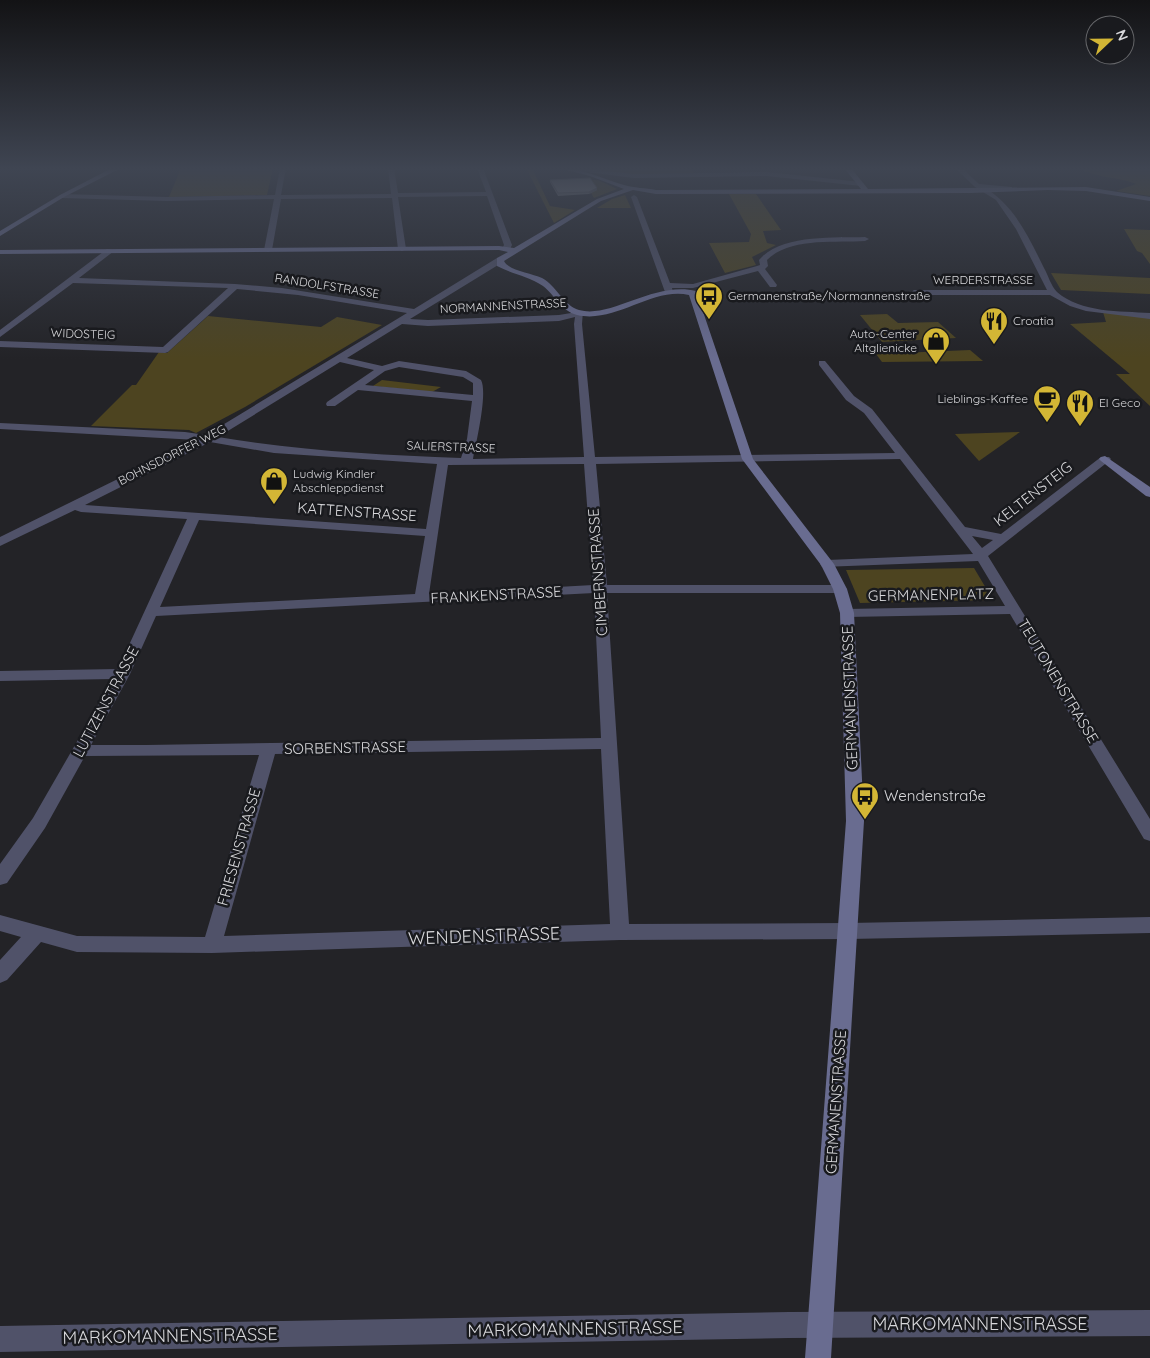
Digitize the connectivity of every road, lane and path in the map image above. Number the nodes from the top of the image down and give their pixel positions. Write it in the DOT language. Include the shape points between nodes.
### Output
graph roads {
  1 [pos="272,231"];
  2 [pos="399,231"];
  3 [pos="503,231"];
  4 [pos="547,231"];
  5 [pos="646,231"];
  6 [pos="1021,231"];
  7 [pos="865,239"];
  8 [pos="402,249"];
  9 [pos="506,249"];
  10 [pos="268,250"];
  11 [pos="110,251"];
  12 [pos="515,251"];
  13 [pos="0,252"];
  14 [pos="500,260"];
  15 [pos="760,268"];
  16 [pos="71,280"];
  17 [pos="773,285"];
  18 [pos="235,286"];
  19 [pos="690,288"];
  20 [pos="668,289"];
  21 [pos="1052,292"];
  22 [pos="914,293"];
  23 [pos="414,312"];
  24 [pos="580,313"];
  25 [pos="1150,316"];
  26 [pos="399,321"];
  27 [pos="0,334"];
  28 [pos="0,344"];
  29 [pos="338,359"];
  30 [pos="822,363"];
  31 [pos="382,369"];
  32 [pos="356,387"];
  33 [pos="478,399"];
  34 [pos="331,404"];
  35 [pos="0,426"];
  36 [pos="206,440"];
  37 [pos="903,456"];
  38 [pos="748,459"];
  39 [pos="443,461"];
  40 [pos="589,461"];
  41 [pos="466,462"];
  42 [pos="1150,493"];
  43 [pos="74,504"];
  44 [pos="195,516"];
  45 [pos="962,530"];
  46 [pos="430,533"];
  47 [pos="1004,538"];
  48 [pos="0,542"];
  49 [pos="981,556"];
  50 [pos="827,564"];
  51 [pos="600,589"];
  52 [pos="840,589"];
  53 [pos="421,599"];
  54 [pos="1015,610"];
  55 [pos="152,612"];
  56 [pos="847,613"];
  57 [pos="123,674"];
  58 [pos="0,676"];
  59 [pos="609,743"];
  60 [pos="80,750"];
  61 [pos="268,750"];
  62 [pos="1150,834"];
  63 [pos="0,878"];
  64 [pos="0,923"];
  65 [pos="1150,926"];
  66 [pos="848,930"];
  67 [pos="620,932"];
  68 [pos="36,934"];
  69 [pos="212,945"];
  70 [pos="0,974"];
  71 [pos="1150,1323"];
  72 [pos="821,1324"];
  73 [pos="0,1339"];
  74 [pos="818,1358"];
  1 -- 10 [label="street"];
  2 -- 8 [label="street"];
  3 -- 9 [label="street" via="508,245"];
  4 -- 12 [label="street, BOHNSDORFER WEG"];
  5 -- 20 [label="street"];
  6 -- 21 [label="street"];
  7 -- 15 [label="street" via="786,247 766,255 762,260 764,266"];
  8 -- 9 [label="street"];
  8 -- 10 [label="street"];
  9 -- 12 [label="street"];
  10 -- 11 [label="street"];
  11 -- 13 [label="street"];
  11 -- 16 [label="street"];
  12 -- 14 [label="street, BOHNSDORFER WEG"];
  14 -- 23 [label="street, BOHNSDORFER WEG"];
  14 -- 24 [label="street" via="501,265 540,279 571,310"];
  15 -- 17 [label="street"];
  15 -- 19 [label="street, NORMANNENSTRASSE"];
  16 -- 18 [label="street, RANDOLFSTRASSE"];
  16 -- 27 [label="street"];
  18 -- 23 [label="street, RANDOLFSTRASSE"];
  18 -- 28 [label="street, WIDOSTEIG" via="165,350"];
  19 -- 20 [label="street, NORMANNENSTRASSE"];
  19 -- 38 [label="street, GERMANENSTRASSE" via="695,294"];
  20 -- 24 [label="street, NORMANNENSTRASSE" via="598,312"];
  21 -- 22 [label="street, WERDERSTRASSE"];
  21 -- 25 [label="street" via="1069,302 1096,310"];
  23 -- 26 [label="street, BOHNSDORFER WEG"];
  24 -- 26 [label="street, NORMANNENSTRASSE" via="559,318 428,323"];
  24 -- 40 [label="street, CIMBERNSTRASSE" via="578,324"];
  26 -- 29 [label="street, BOHNSDORFER WEG"];
  29 -- 31 [label="street"];
  29 -- 36 [label="street, BOHNSDORFER WEG"];
  30 -- 37 [label="street, TEUTONENSTRASSE" via="850,398 868,411"];
  31 -- 32 [label="street"];
  31 -- 33 [label="street" via="400,364 466,374 478,382"];
  32 -- 33 [label="street"];
  32 -- 34 [label="street"];
  33 -- 41 [label="street"];
  35 -- 36 [label="street, SALIERSTRASSE" via="185,435"];
  36 -- 39 [label="street, SALIERSTRASSE" via="274,450"];
  36 -- 43 [label="street, BOHNSDORFER WEG"];
  37 -- 38 [label="street, SALIERSTRASSE"];
  37 -- 45 [label="street, TEUTONENSTRASSE"];
  38 -- 40 [label="street, SALIERSTRASSE"];
  38 -- 50 [label="street, GERMANENSTRASSE"];
  39 -- 41 [label="street, SALIERSTRASSE"];
  39 -- 46 [label="street"];
  40 -- 41 [label="street, SALIERSTRASSE"];
  40 -- 51 [label="street, CIMBERNSTRASSE"];
  42 -- 47 [label="street, KELTENSTEIG" via="1105,459"];
  43 -- 44 [label="street, KATTENSTRASSE" via="81,508"];
  43 -- 48 [label="street, BOHNSDORFER WEG"];
  44 -- 46 [label="street, KATTENSTRASSE"];
  44 -- 55 [label="street, LUTIZENSTRASSE"];
  45 -- 47 [label="street"];
  45 -- 49 [label="street, TEUTONENSTRASSE"];
  46 -- 53 [label="street"];
  47 -- 49 [label="street, KELTENSTEIG"];
  49 -- 50 [label="street" via="972,559"];
  49 -- 54 [label="street, TEUTONENSTRASSE"];
  50 -- 52 [label="street, GERMANENSTRASSE"];
  51 -- 52 [label="street, FRANKENSTRASSE"];
  51 -- 53 [label="street, FRANKENSTRASSE"];
  51 -- 59 [label="street, CIMBERNSTRASSE"];
  52 -- 56 [label="street, GERMANENSTRASSE"];
  53 -- 55 [label="street, FRANKENSTRASSE"];
  54 -- 56 [label="street, GERMANENPLATZ"];
  54 -- 62 [label="street, TEUTONENSTRASSE"];
  55 -- 57 [label="street, LUTIZENSTRASSE"];
  56 -- 66 [label="street, GERMANENSTRASSE" via="855,821"];
  57 -- 58 [label="street"];
  57 -- 60 [label="street, LUTIZENSTRASSE"];
  59 -- 61 [label="street, SORBENSTRASSE"];
  59 -- 67 [label="street, CIMBERNSTRASSE"];
  60 -- 61 [label="street, SORBENSTRASSE"];
  60 -- 63 [label="street, LUTIZENSTRASSE" via="38,823"];
  61 -- 69 [label="street, FRIESENSTRASSE"];
  64 -- 68 [label="street, WENDENSTRASSE"];
  65 -- 66 [label="street, WENDENSTRASSE"];
  66 -- 67 [label="street, WENDENSTRASSE"];
  66 -- 72 [label="street, GERMANENSTRASSE"];
  67 -- 69 [label="street, WENDENSTRASSE"];
  68 -- 69 [label="street, WENDENSTRASSE" via="77,944"];
  68 -- 70 [label="street"];
  71 -- 72 [label="street, MARKOMANNENSTRASSE"];
  72 -- 73 [label="street, MARKOMANNENSTRASSE"];
  72 -- 74 [label="street, GERMANENSTRASSE"];
}
